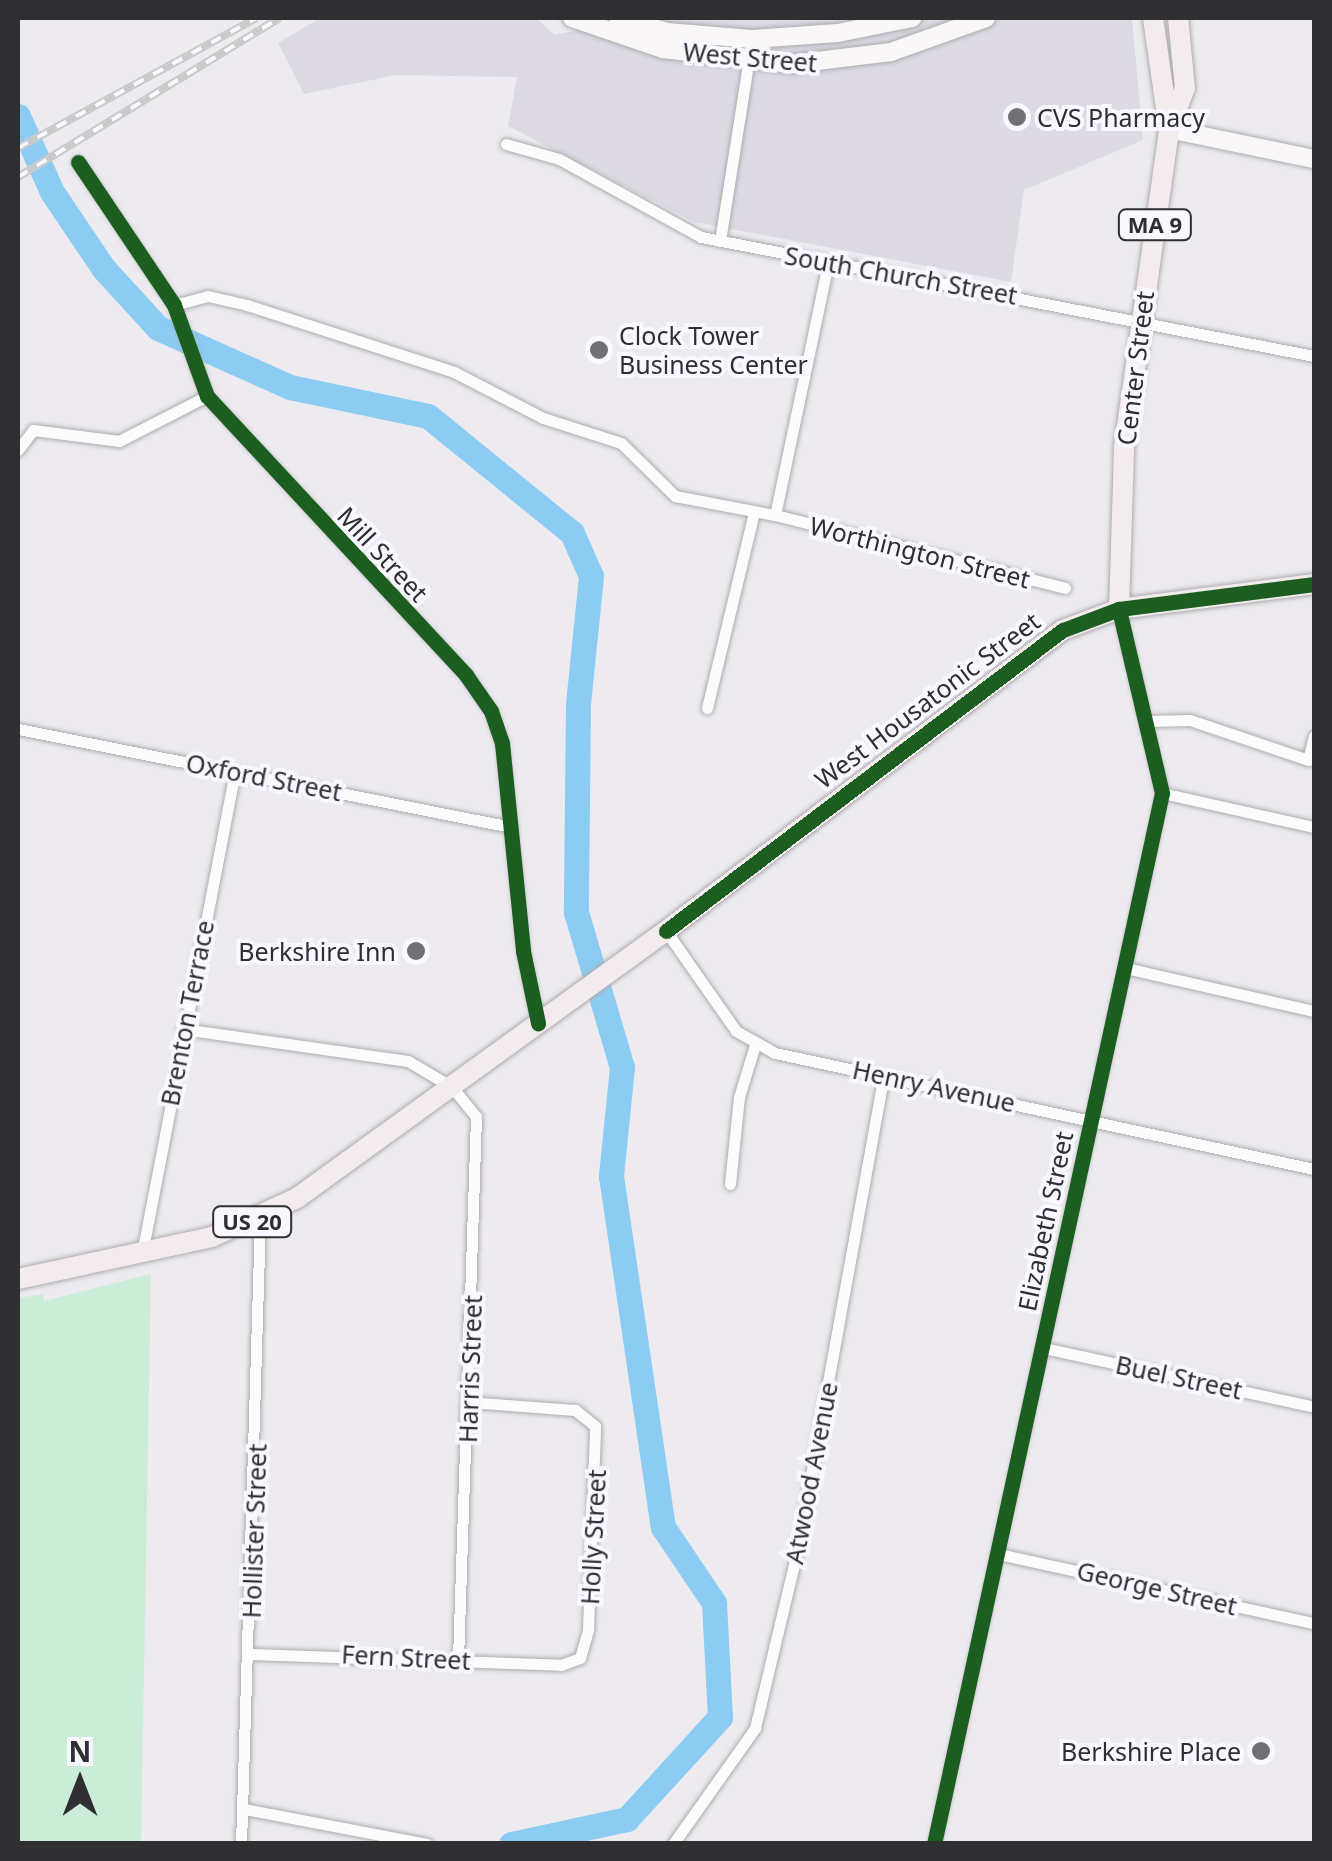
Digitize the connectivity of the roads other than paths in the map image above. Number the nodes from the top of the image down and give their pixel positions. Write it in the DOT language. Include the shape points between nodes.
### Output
graph roads {
  1 [pos="572,18"];
  2 [pos="618,18"];
  3 [pos="912,18"];
  4 [pos="986,18"];
  5 [pos="1152,18"];
  6 [pos="1178,18"];
  7 [pos="752,39"];
  8 [pos="749,62"];
  9 [pos="1169,129"];
  10 [pos="506,144"];
  11 [pos="1314,160"];
  12 [pos="78,162"];
  13 [pos="720,241"];
  14 [pos="828,263"];
  15 [pos="174,305"];
  16 [pos="1142,322"];
  17 [pos="1314,356"];
  18 [pos="206,396"];
  19 [pos="18,450"];
  20 [pos="754,512"];
  21 [pos="775,515"];
  22 [pos="1314,584"];
  23 [pos="1065,588"];
  24 [pos="1119,609"];
  25 [pos="706,708"];
  26 [pos="1147,721"];
  27 [pos="18,729"];
  28 [pos="1314,736"];
  29 [pos="235,772"];
  30 [pos="1162,793"];
  31 [pos="511,827"];
  32 [pos="1314,827"];
  33 [pos="666,931"];
  34 [pos="1126,968"];
  35 [pos="1314,1011"];
  36 [pos="546,1018"];
  37 [pos="183,1030"];
  38 [pos="754,1045"];
  39 [pos="884,1076"];
  40 [pos="452,1087"];
  41 [pos="1093,1119"];
  42 [pos="1314,1169"];
  43 [pos="730,1184"];
  44 [pos="260,1218"];
  45 [pos="142,1254"];
  46 [pos="18,1279"];
  47 [pos="1044,1348"];
  48 [pos="468,1402"];
  49 [pos="1314,1407"];
  50 [pos="999,1554"];
  51 [pos="1314,1623"];
  52 [pos="250,1654"];
  53 [pos="458,1660"];
  54 [pos="562,1665"];
  55 [pos="244,1809"];
  56 [pos="241,1844"];
  57 [pos="428,1844"];
  58 [pos="673,1844"];
  59 [pos="934,1844"];
  1 -- 8 [label="street, West Street" via="643,44"];
  2 -- 7 [label="street, West Street" via="667,32"];
  3 -- 7 [label="street, West Street" via="838,33"];
  4 -- 8 [label="street, West Street" via="866,58"];
  5 -- 9 [label="highway, Center Street / MA 9"];
  6 -- 9 [label="highway, Center Street / MA 9" via="1185,88"];
  7 -- 8 [label="street"];
  8 -- 13 [label="street"];
  9 -- 11 [label="street"];
  9 -- 16 [label="highway, Center Street / MA 9"];
  10 -- 13 [label="street, South Church Street" via="559,159 674,228"];
  12 -- 15 [label="street, Mill Street"];
  13 -- 14 [label="street, South Church Street"];
  14 -- 16 [label="street, South Church Street"];
  14 -- 21 [label="street"];
  15 -- 18 [label="street, Mill Street"];
  15 -- 20 [label="street, Worthington Street" via="208,296 247,305 454,372 543,418 621,443 675,496"];
  16 -- 17 [label="street, South Church Street"];
  16 -- 24 [label="highway, Center Street / MA 9" via="1118,510"];
  18 -- 19 [label="street" via="118,440 34,430"];
  18 -- 31 [label="street, Mill Street" via="466,675 498,728"];
  20 -- 21 [label="street, Worthington Street"];
  20 -- 25 [label="street"];
  21 -- 23 [label="street, Worthington Street"];
  22 -- 24 [label="highway, West Housatonic Street / US 20"];
  24 -- 26 [label="street, Elizabeth Street"];
  24 -- 33 [label="highway, West Housatonic Street / US 20" via="1034,648"];
  26 -- 28 [label="street" via="1190,720 1308,760"];
  26 -- 30 [label="street, Elizabeth Street"];
  27 -- 29 [label="street, Oxford Street"];
  29 -- 31 [label="street, Oxford Street"];
  29 -- 37 [label="street, Brenton Terrace"];
  30 -- 32 [label="street"];
  30 -- 34 [label="street, Elizabeth Street"];
  31 -- 36 [label="street, Mill Street"];
  33 -- 36 [label="highway, West Housatonic Street / US 20"];
  33 -- 38 [label="street" via="736,1031"];
  34 -- 35 [label="street"];
  34 -- 41 [label="street, Elizabeth Street"];
  36 -- 40 [label="highway, West Housatonic Street / US 20"];
  37 -- 40 [label="street" via="408,1061"];
  37 -- 45 [label="street, Brenton Terrace"];
  38 -- 39 [label="street, Henry Avenue"];
  38 -- 43 [label="street" via="739,1097"];
  39 -- 41 [label="street, Henry Avenue"];
  39 -- 58 [label="street, Atwood Avenue" via="798,1547 754,1728"];
  40 -- 44 [label="highway, West Housatonic Street / US 20"];
  40 -- 48 [label="street, Harris Street" via="476,1118 480,1135"];
  41 -- 42 [label="street, Henry Avenue"];
  41 -- 47 [label="street, Elizabeth Street"];
  44 -- 45 [label="highway, West Housatonic Street / US 20"];
  44 -- 52 [label="street, Hollister Street"];
  45 -- 46 [label="highway, West Housatonic Street / US 20"];
  47 -- 49 [label="street, Buel Street"];
  47 -- 50 [label="street, Elizabeth Street"];
  48 -- 53 [label="street, Harris Street"];
  48 -- 54 [label="street, Holly Street" via="569,1410 595,1426 586,1646 573,1663"];
  50 -- 51 [label="street, George Street"];
  50 -- 59 [label="street, Elizabeth Street"];
  52 -- 53 [label="street, Fern Street"];
  52 -- 55 [label="street, Hollister Street"];
  53 -- 54 [label="street, Fern Street"];
  55 -- 56 [label="street, Hollister Street"];
  55 -- 57 [label="street"];
}
